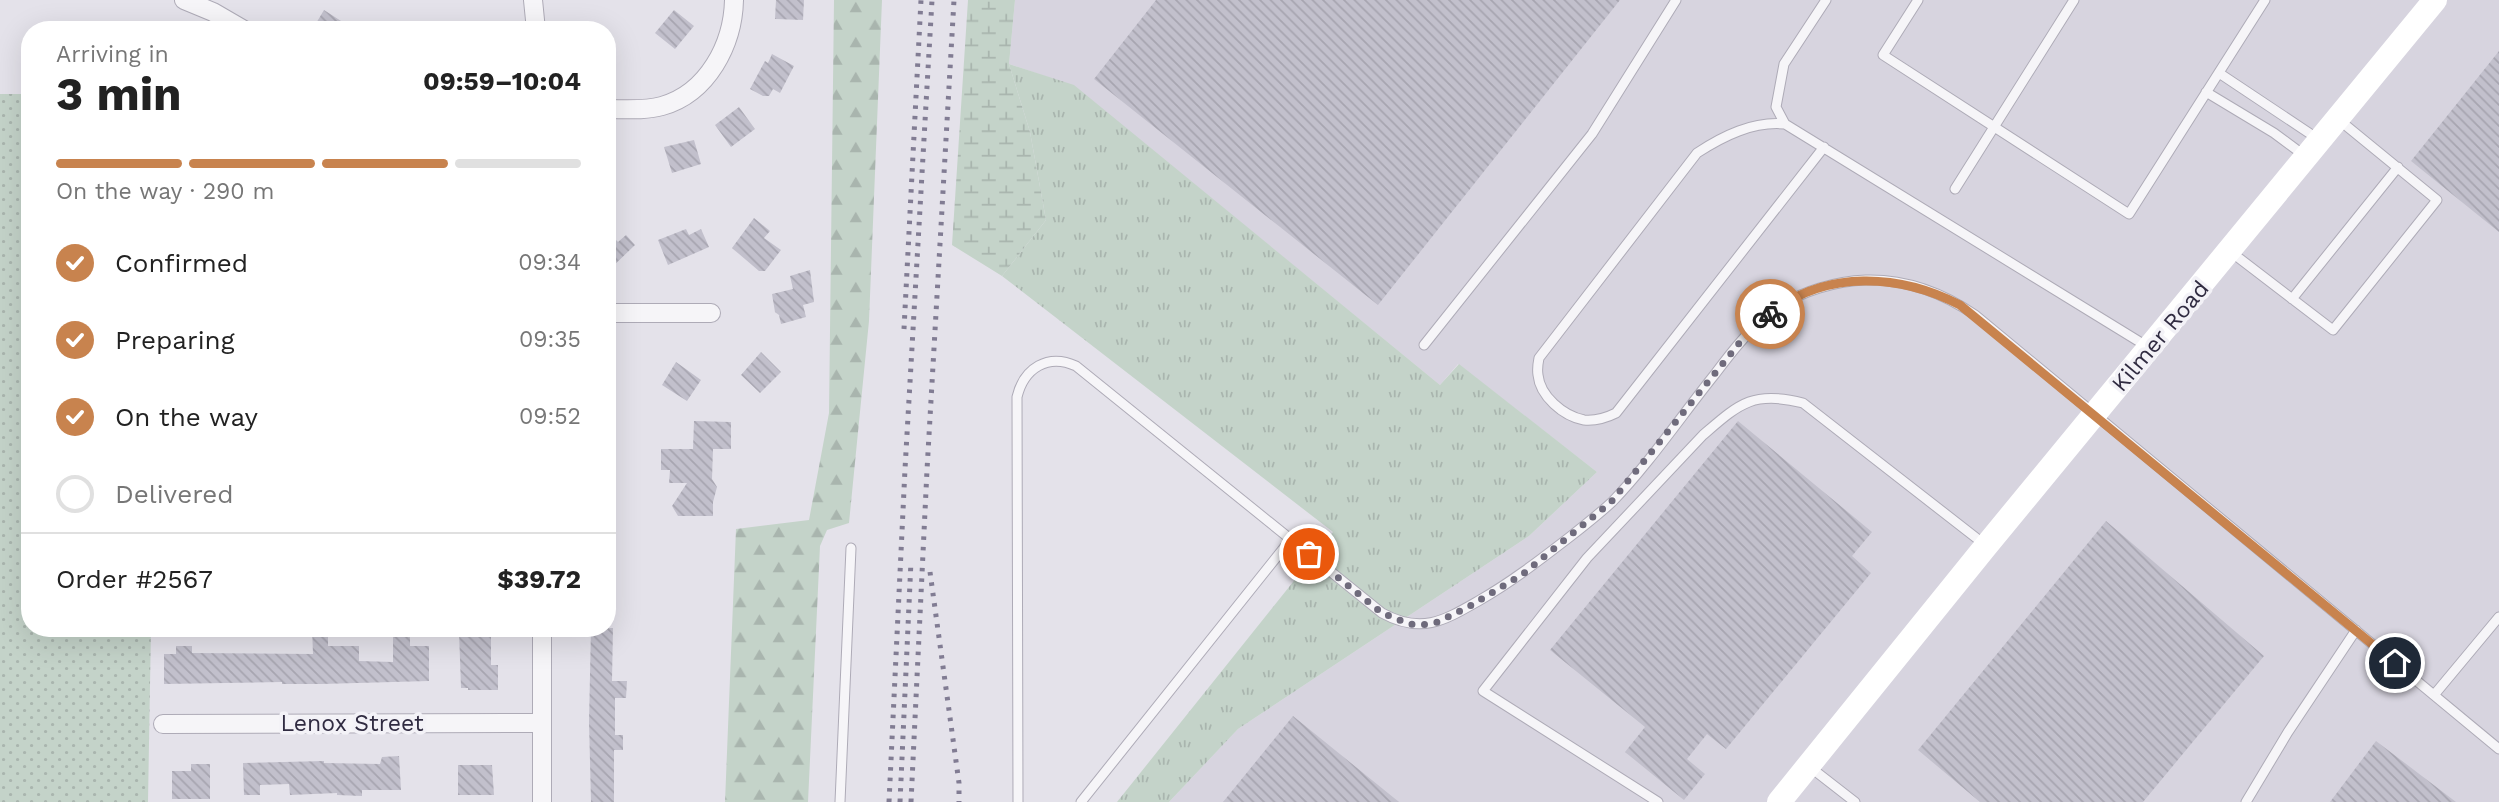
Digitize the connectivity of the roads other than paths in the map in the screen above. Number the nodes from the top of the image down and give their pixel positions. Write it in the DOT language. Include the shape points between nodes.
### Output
graph roads {
  1 [pos="184,0"];
  2 [pos="533,0"];
  3 [pos="734,0"];
  4 [pos="1676,0"];
  5 [pos="1826,0"];
  6 [pos="1919,0"];
  7 [pos="2074,0"];
  8 [pos="2265,0"];
  9 [pos="2435,0"];
  10 [pos="228,21"];
  11 [pos="535,21"];
  12 [pos="2219,73"];
  13 [pos="2206,93"];
  14 [pos="616,109"];
  15 [pos="2338,119"];
  16 [pos="1785,124"];
  17 [pos="1994,127"];
  18 [pos="1824,147"];
  19 [pos="2313,149"];
  20 [pos="2398,167"];
  21 [pos="1955,189"];
  22 [pos="2230,251"];
  23 [pos="2292,299"];
  24 [pos="616,313"];
  25 [pos="711,313"];
  26 [pos="1424,345"];
  27 [pos="2150,348"];
  28 [pos="2094,415"];
  29 [pos="1291,539"];
  30 [pos="1986,546"];
  31 [pos="851,548"];
  32 [pos="2499,617"];
  33 [pos="2356,630"];
  34 [pos="542,637"];
  35 [pos="2434,695"];
  36 [pos="541,723"];
  37 [pos="163,724"];
  38 [pos="2499,749"];
  39 [pos="1809,765"];
  40 [pos="541,802"];
  41 [pos="840,802"];
  42 [pos="1018,802"];
  43 [pos="1081,802"];
  44 [pos="1658,802"];
  45 [pos="1779,802"];
  46 [pos="1855,802"];
  47 [pos="2246,802"];
  1 -- 10 [label="street"];
  2 -- 11 [label="street"];
  3 -- 14 [label="street" via="722,56 705,78 662,106"];
  4 -- 26 [label="lane" via="1592,134"];
  5 -- 16 [label="lane" via="1784,64 1776,107"];
  6 -- 17 [label="lane" via="1883,55"];
  7 -- 17 [label="lane"];
  8 -- 12 [label="lane"];
  9 -- 15 [label="street, Kilmer Road"];
  12 -- 13 [label="lane"];
  12 -- 19 [label="lane"];
  13 -- 17 [label="lane" via="2129,214"];
  13 -- 19 [label="lane" via="2274,133"];
  15 -- 19 [label="street, Kilmer Road"];
  15 -- 20 [label="lane"];
  16 -- 18 [label="lane"];
  16 -- 18 [label="lane" via="1749,127 1697,153 1539,358 1538,374 1551,402 1584,420 1616,413"];
  17 -- 21 [label="lane"];
  18 -- 27 [label="lane"];
  19 -- 22 [label="street, Kilmer Road"];
  20 -- 23 [label="lane"];
  20 -- 23 [label="lane" via="2437,200 2350,309 2333,330"];
  22 -- 23 [label="lane"];
  22 -- 27 [label="street, Kilmer Road"];
  24 -- 25 [label="street"];
  27 -- 28 [label="street, Kilmer Road"];
  28 -- 29 [label="lane" via="1960,305 1901,282 1852,281 1804,294 1760,322 1611,502 1523,574 1452,615 1422,625 1395,620"];
  28 -- 30 [label="street, Kilmer Road"];
  28 -- 33 [label="lane"];
  29 -- 42 [label="lane" via="1076,366 1064,360 1029,372 1017,397"];
  29 -- 43 [label="lane"];
  30 -- 39 [label="street, Kilmer Road"];
  30 -- 44 [label="lane" via="1803,403 1769,397 1749,400 1723,418 1587,558 1483,691"];
  31 -- 41 [label="lane"];
  32 -- 35 [label="lane"];
  33 -- 35 [label="lane"];
  33 -- 47 [label="lane"];
  34 -- 36 [label="street"];
  35 -- 38 [label="lane"];
  36 -- 37 [label="street, Lenox Street"];
  36 -- 40 [label="street"];
  39 -- 45 [label="street, Kilmer Road"];
  39 -- 46 [label="lane"];
}
